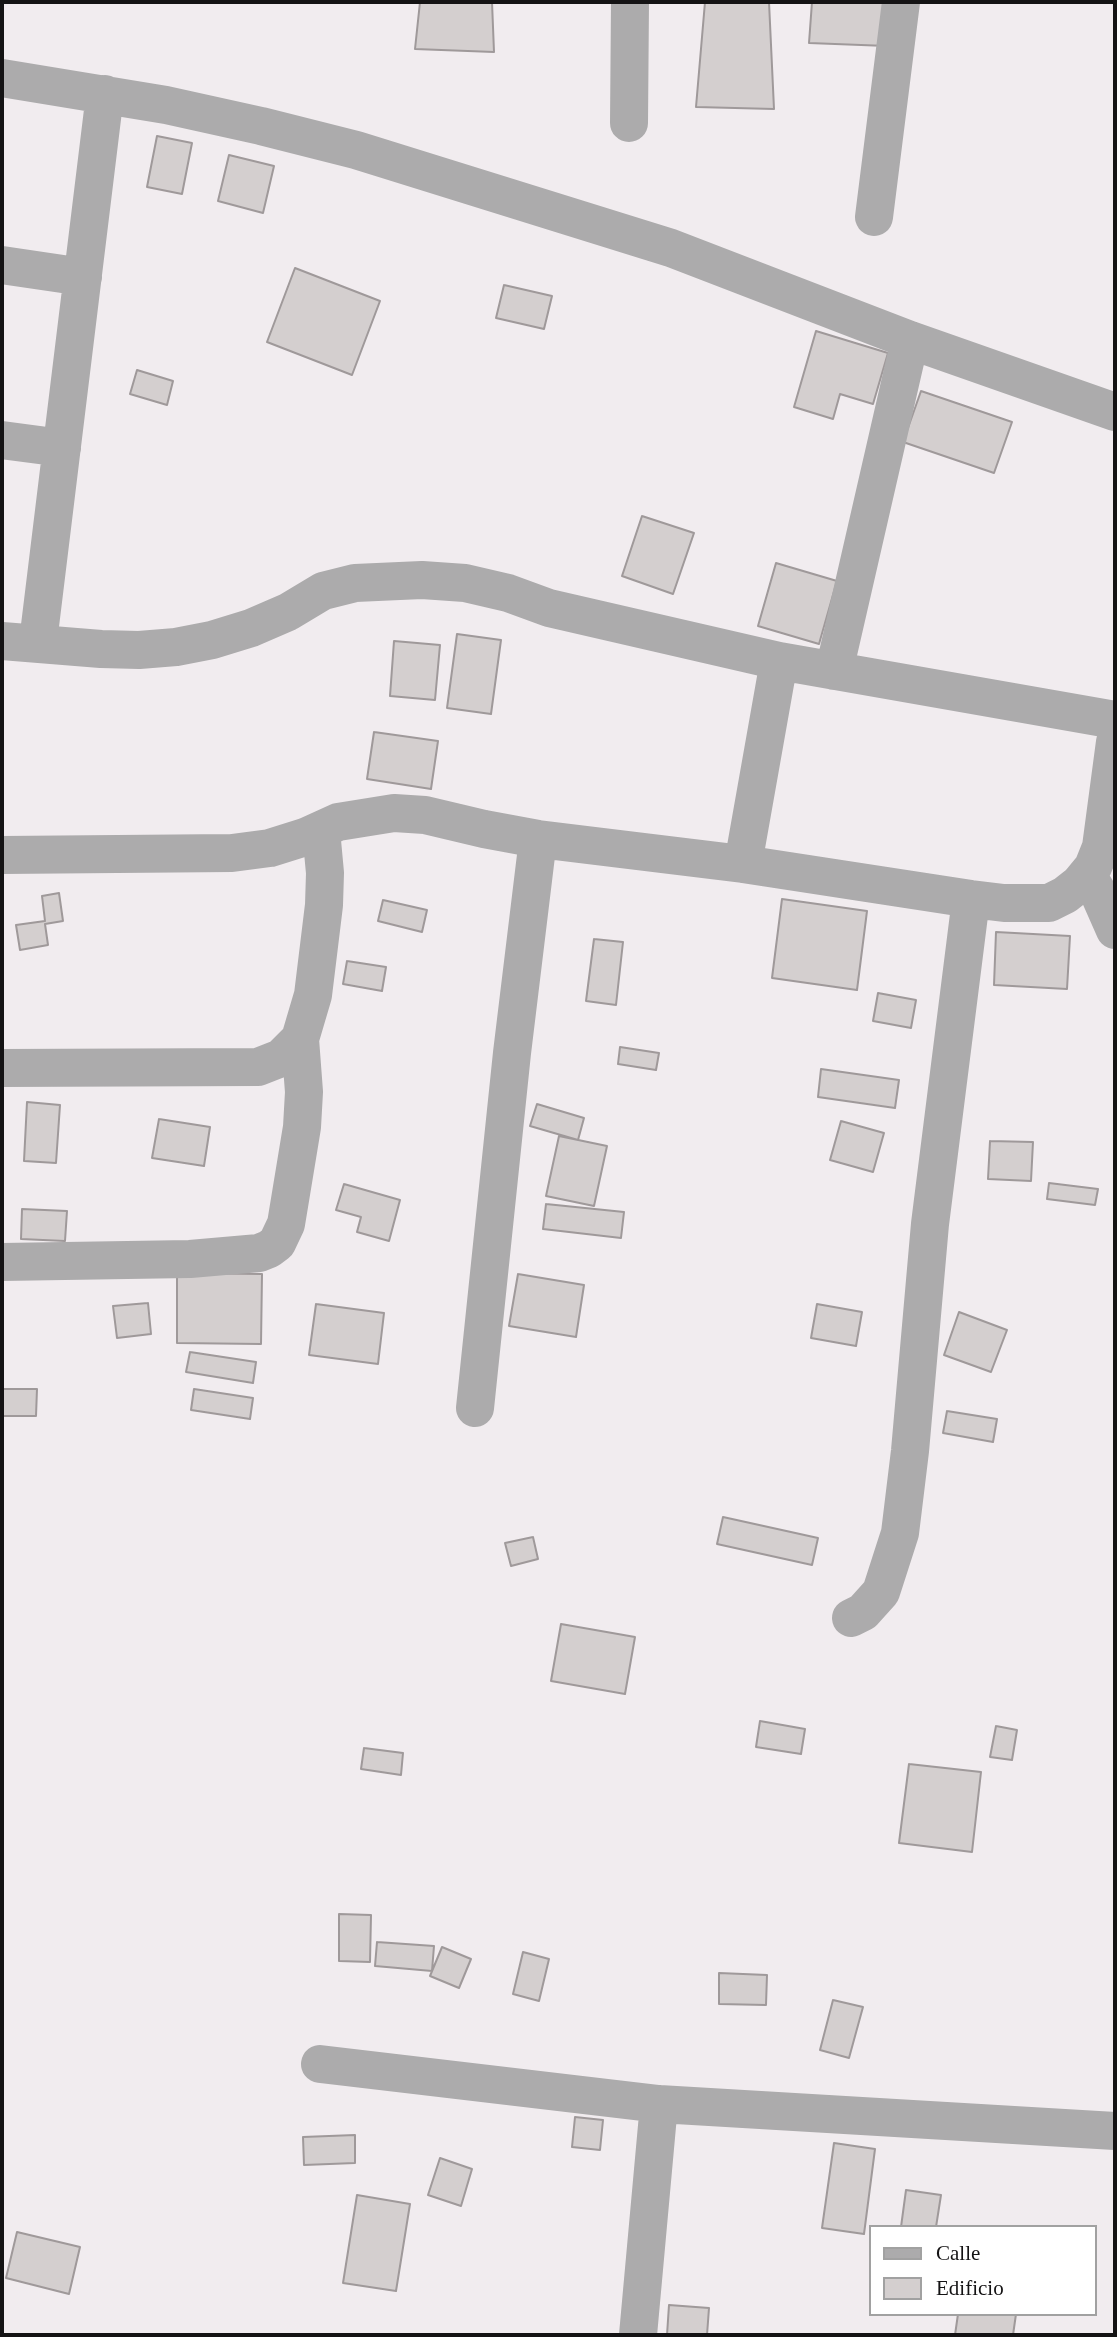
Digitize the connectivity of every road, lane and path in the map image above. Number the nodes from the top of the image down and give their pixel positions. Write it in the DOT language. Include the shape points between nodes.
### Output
graph roads {
  1 [pos="629,2"];
  2 [pos="901,2"];
  3 [pos="2,78"];
  4 [pos="105,94"];
  5 [pos="629,123"];
  6 [pos="874,217"];
  7 [pos="2,265"];
  8 [pos="83,276"];
  9 [pos="910,340"];
  10 [pos="1115,412"];
  11 [pos="2,440"];
  12 [pos="62,448"];
  13 [pos="20,642"];
  14 [pos="779,661"];
  15 [pos="834,671"];
  16 [pos="1115,720"];
  17 [pos="1115,742"];
  18 [pos="321,830"];
  19 [pos="538,839"];
  20 [pos="2,855"];
  21 [pos="743,864"];
  22 [pos="1087,875"];
  23 [pos="971,899"];
  24 [pos="1115,930"];
  25 [pos="300,1039"];
  26 [pos="2,1068"];
  27 [pos="2,1262"];
  28 [pos="475,1408"];
  29 [pos="851,1618"];
  30 [pos="320,2064"];
  31 [pos="659,2104"];
  32 [pos="1115,2131"];
  33 [pos="638,2335"];
  1 -- 5 [label="street"];
  2 -- 6 [label="street"];
  3 -- 4 [label="street"];
  4 -- 8 [label="street"];
  4 -- 9 [label="street" via="261,125 356,150 671,248"];
  7 -- 8 [label="street"];
  8 -- 12 [label="street"];
  9 -- 10 [label="street"];
  9 -- 15 [label="street"];
  11 -- 12 [label="street"];
  12 -- 13 [label="street"];
  13 -- 14 [label="street" via="113,649 176,647 251,628 323,591 355,583 422,579 465,583 549,608"];
  14 -- 15 [label="street"];
  14 -- 21 [label="street"];
  15 -- 16 [label="street"];
  17 -- 22 [label="street" via="1101,847"];
  18 -- 19 [label="street" via="338,822 394,813 425,815"];
  18 -- 20 [label="street" via="270,848 232,853"];
  18 -- 25 [label="street" via="324,905 313,995"];
  19 -- 21 [label="street"];
  19 -- 28 [label="street"];
  21 -- 23 [label="street"];
  22 -- 23 [label="street" via="1049,903"];
  22 -- 24 [label="street"];
  23 -- 29 [label="street" via="930,1224 900,1532 881,1592"];
  25 -- 26 [label="street" via="281,1058 258,1067"];
  25 -- 27 [label="street" via="302,1127 286,1224 269,1249 190,1259"];
  30 -- 31 [label="street"];
  31 -- 32 [label="street"];
  31 -- 33 [label="street"];
}
